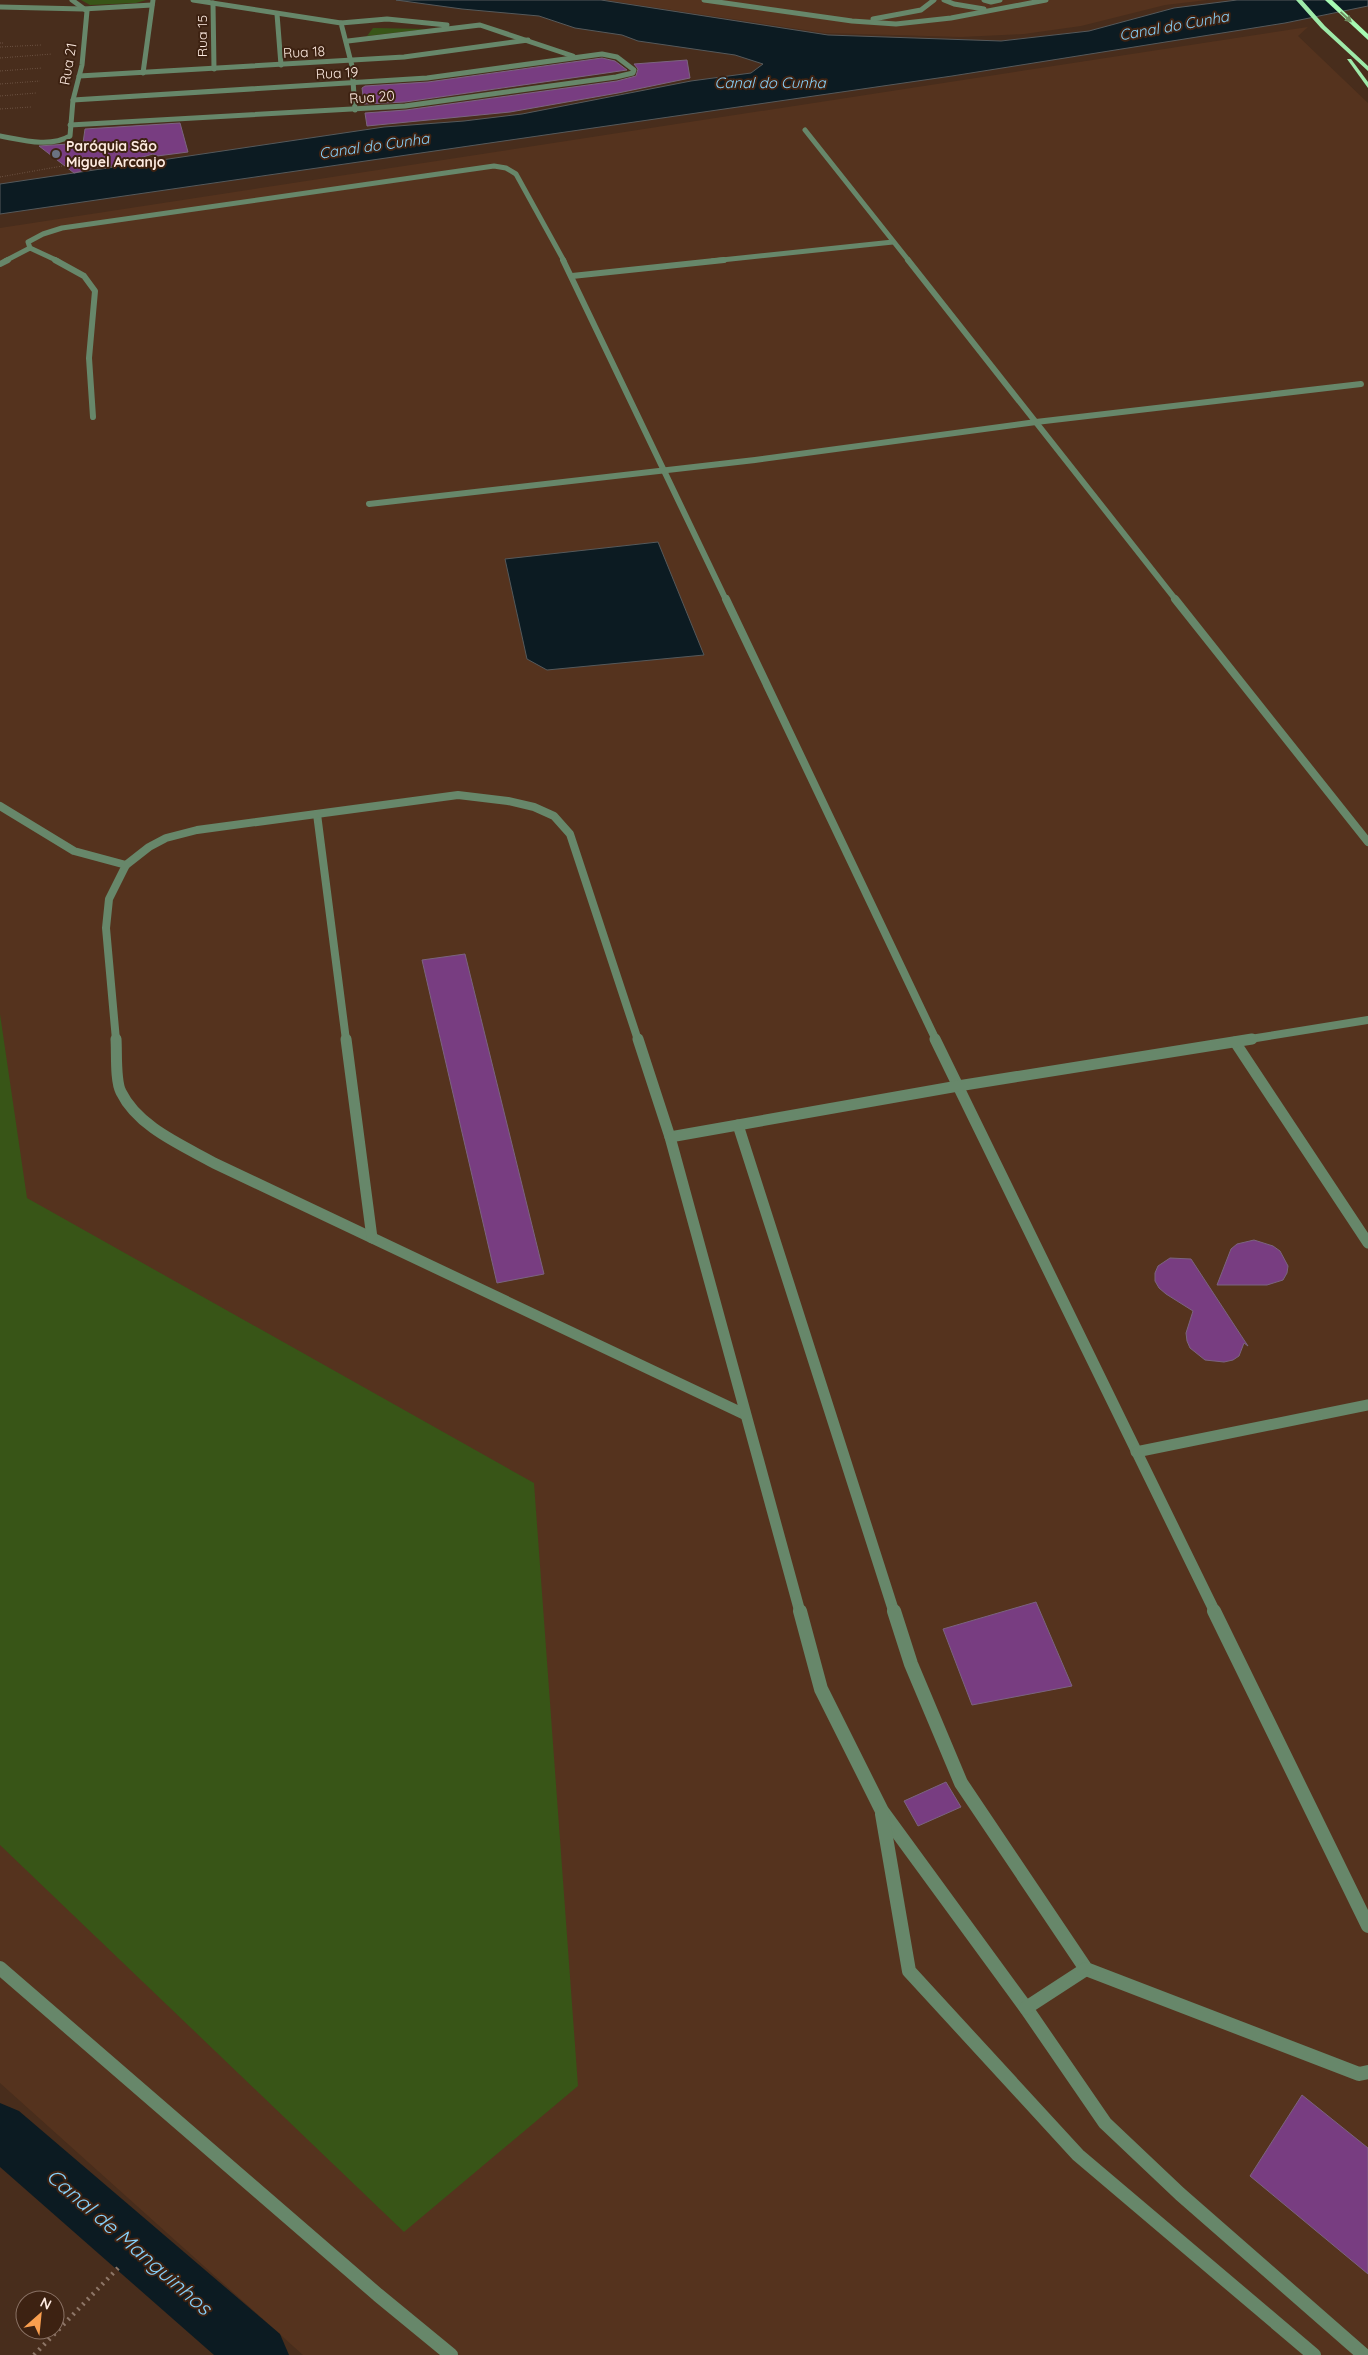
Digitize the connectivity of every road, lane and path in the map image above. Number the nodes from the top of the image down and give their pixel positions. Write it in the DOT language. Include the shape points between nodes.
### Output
graph roads {
  1 [pos="72,0"];
  2 [pos="193,0"];
  3 [pos="704,0"];
  4 [pos="934,0"];
  5 [pos="944,0"];
  6 [pos="984,0"];
  7 [pos="1000,0"];
  8 [pos="1046,0"];
  9 [pos="1299,0"];
  10 [pos="1328,0"];
  11 [pos="152,2"];
  12 [pos="1021,2"];
  13 [pos="214,3"];
  14 [pos="0,6"];
  15 [pos="83,9"];
  16 [pos="998,10"];
  17 [pos="277,14"];
  18 [pos="852,21"];
  19 [pos="341,23"];
  20 [pos="460,27"];
  21 [pos="1323,27"];
  22 [pos="1366,36"];
  23 [pos="1333,37"];
  24 [pos="528,40"];
  25 [pos="348,41"];
  26 [pos="0,43"];
  27 [pos="3,43"];
  28 [pos="41,46"];
  29 [pos="0,47"];
  30 [pos="52,54"];
  31 [pos="602,54"];
  32 [pos="576,57"];
  33 [pos="0,58"];
  34 [pos="351,61"];
  35 [pos="281,65"];
  36 [pos="42,68"];
  37 [pos="214,69"];
  38 [pos="1368,69"];
  39 [pos="0,71"];
  40 [pos="142,72"];
  41 [pos="79,76"];
  42 [pos="40,81"];
  43 [pos="0,84"];
  44 [pos="355,84"];
  45 [pos="1368,86"];
  46 [pos="36,94"];
  47 [pos="0,96"];
  48 [pos="73,100"];
  49 [pos="31,107"];
  50 [pos="0,109"];
  51 [pos="355,110"];
  52 [pos="70,124"];
  53 [pos="805,130"];
  54 [pos="0,136"];
  55 [pos="893,242"];
  56 [pos="30,248"];
  57 [pos="0,264"];
  58 [pos="572,276"];
  59 [pos="1361,384"];
  60 [pos="94,417"];
  61 [pos="1036,422"];
  62 [pos="664,471"];
  63 [pos="368,504"];
  64 [pos="0,806"];
  65 [pos="317,814"];
  66 [pos="1368,842"];
  67 [pos="126,865"];
  68 [pos="1368,1020"];
  69 [pos="1235,1042"];
  70 [pos="958,1086"];
  71 [pos="738,1125"];
  72 [pos="670,1137"];
  73 [pos="372,1238"];
  74 [pos="1368,1243"];
  75 [pos="1368,1405"];
  76 [pos="744,1414"];
  77 [pos="1136,1452"];
  78 [pos="882,1811"];
  79 [pos="1368,1926"];
  80 [pos="0,1968"];
  81 [pos="1086,1969"];
  82 [pos="1026,2008"];
  83 [pos="1368,2072"];
  84 [pos="119,2267"];
  85 [pos="34,2355"];
  86 [pos="451,2355"];
  87 [pos="1314,2355"];
  88 [pos="1364,2355"];
  1 -- 15 [label="street"];
  2 -- 13 [label="street"];
  3 -- 18 [label="street"];
  4 -- 18 [label="street" via="911,13"];
  5 -- 16 [label="street"];
  6 -- 7 [label="street"];
  8 -- 12 [label="street"];
  9 -- 21 [label="highway"];
  10 -- 22 [label="highway, one-way"];
  11 -- 15 [label="street"];
  11 -- 40 [label="street"];
  12 -- 16 [label="street"];
  13 -- 17 [label="street"];
  13 -- 37 [label="street, Rua 15"];
  14 -- 15 [label="street"];
  15 -- 41 [label="street, Rua 21" via="87,11"];
  16 -- 18 [label="street" via="923,22"];
  17 -- 19 [label="street"];
  17 -- 35 [label="street"];
  19 -- 20 [label="street" via="398,19"];
  19 -- 25 [label="street"];
  20 -- 24 [label="street" via="484,26"];
  20 -- 25 [label="street"];
  21 -- 23 [label="highway"];
  23 -- 38 [label="highway"];
  23 -- 45 [label="highway"];
  24 -- 32 [label="street"];
  24 -- 34 [label="street, Rua 18"];
  25 -- 34 [label="street"];
  26 -- 27 [label="path"];
  28 -- 29 [label="path"];
  30 -- 33 [label="path"];
  31 -- 32 [label="street, Rua 19"];
  31 -- 51 [label="street, Rua 20" via="617,57 630,65 633,73"];
  32 -- 44 [label="street, Rua 19" via="427,78"];
  34 -- 35 [label="street, Rua 18"];
  34 -- 44 [label="street"];
  35 -- 37 [label="street, Rua 18"];
  36 -- 39 [label="path"];
  37 -- 40 [label="street, Rua 18"];
  40 -- 41 [label="street, Rua 18"];
  41 -- 48 [label="street, Rua 21"];
  42 -- 43 [label="path"];
  44 -- 48 [label="street, Rua 19"];
  44 -- 51 [label="street"];
  46 -- 47 [label="path"];
  48 -- 52 [label="street, Rua 21"];
  49 -- 50 [label="path"];
  51 -- 52 [label="street, Rua 20"];
  52 -- 54 [label="street, Rua 21" via="70,136 54,141"];
  53 -- 55 [label="street"];
  55 -- 58 [label="street"];
  55 -- 61 [label="street"];
  56 -- 57 [label="street"];
  56 -- 58 [label="street" via="28,242 62,228 500,166 510,168 516,174"];
  56 -- 60 [label="street" via="92,282 95,291 89,358"];
  58 -- 62 [label="street"];
  59 -- 61 [label="street"];
  61 -- 62 [label="street"];
  61 -- 66 [label="street"];
  62 -- 63 [label="street"];
  62 -- 70 [label="street"];
  64 -- 67 [label="street" via="74,850"];
  65 -- 67 [label="street" via="196,830 166,838"];
  65 -- 72 [label="street" via="458,795 499,798 554,816 570,834"];
  65 -- 73 [label="street"];
  67 -- 73 [label="street" via="109,899 106,928 120,1091 136,1113 164,1136"];
  68 -- 69 [label="street"];
  69 -- 70 [label="street"];
  69 -- 74 [label="street"];
  70 -- 71 [label="street"];
  70 -- 77 [label="street"];
  71 -- 72 [label="street"];
  71 -- 81 [label="street" via="911,1664 961,1783"];
  72 -- 76 [label="street"];
  73 -- 76 [label="street"];
  75 -- 77 [label="street"];
  76 -- 78 [label="street" via="820,1689"];
  77 -- 79 [label="street"];
  78 -- 82 [label="street"];
  78 -- 87 [label="street" via="909,1971 1078,2155"];
  80 -- 86 [label="street"];
  81 -- 82 [label="street"];
  81 -- 83 [label="street" via="1359,2074"];
  82 -- 88 [label="street" via="1106,2124 1180,2194"];
  84 -- 85 [label="path"];
}
